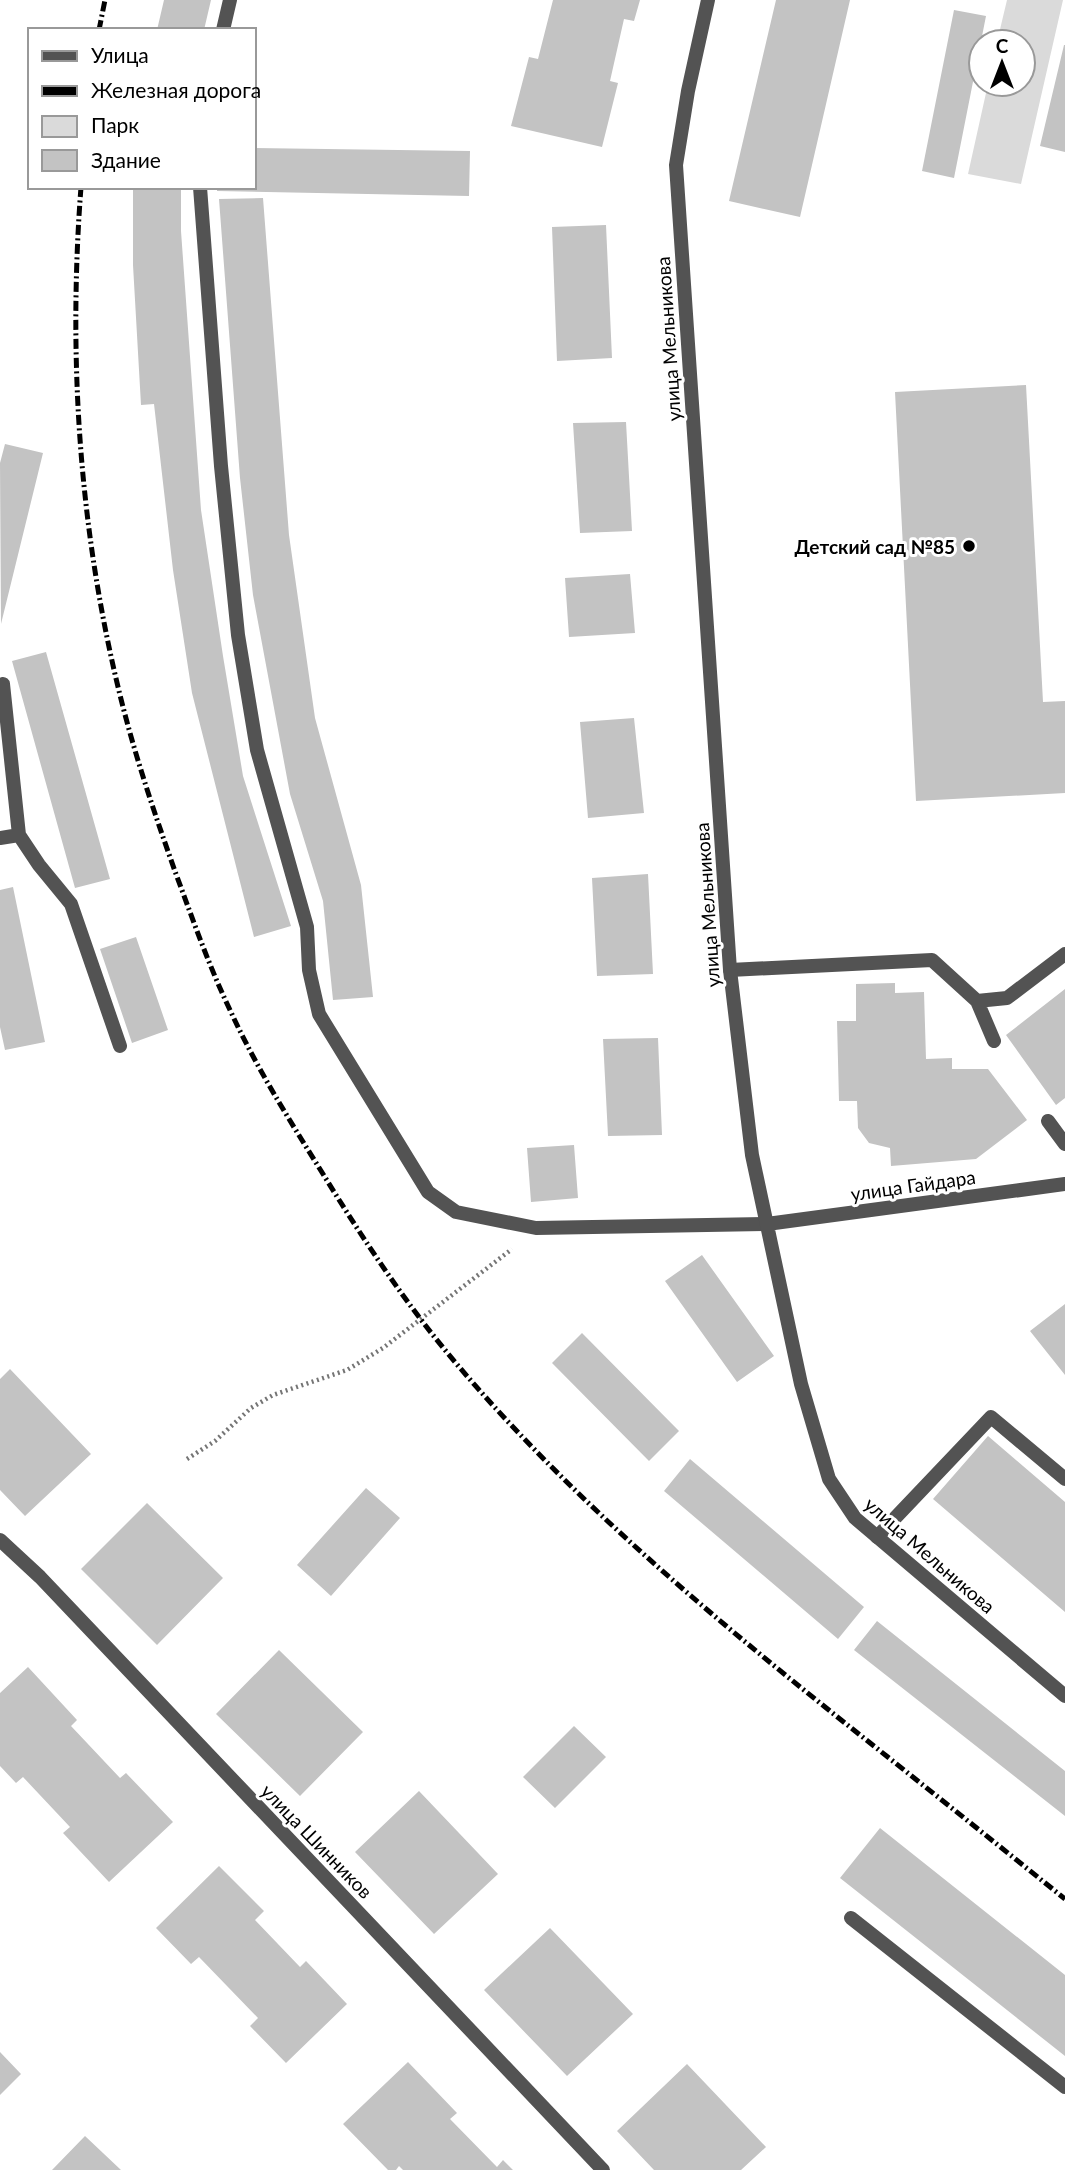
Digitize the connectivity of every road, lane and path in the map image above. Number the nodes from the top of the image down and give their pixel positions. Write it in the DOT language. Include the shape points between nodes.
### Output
graph roads {
  1 [pos="230,0"];
  2 [pos="708,0"];
  3 [pos="223,28"];
  4 [pos="200,189"];
  5 [pos="3,684"];
  6 [pos="19,835"];
  7 [pos="0,838"];
  8 [pos="1065,954"];
  9 [pos="730,970"];
  10 [pos="977,1001"];
  11 [pos="994,1041"];
  12 [pos="120,1046"];
  13 [pos="1048,1121"];
  14 [pos="1065,1144"];
  15 [pos="1065,1184"];
  16 [pos="766,1224"];
  17 [pos="507,1253"];
  18 [pos="187,1459"];
  19 [pos="1065,1479"];
  20 [pos="877,1537"];
  21 [pos="0,1540"];
  22 [pos="1065,1696"];
  23 [pos="851,1918"];
  24 [pos="1065,2087"];
  25 [pos="603,2170"];
  1 -- 3 [label="street"];
  2 -- 9 [label="street, улица Мельникова" via="676,165"];
  4 -- 16 [label="street, улица Гайдара" via="238,635 257,750 307,927 309,970 319,1014 428,1192 456,1212 536,1228"];
  5 -- 6 [label="street"];
  6 -- 7 [label="street"];
  6 -- 12 [label="street" via="71,904"];
  8 -- 10 [label="street" via="1007,998"];
  9 -- 10 [label="street" via="932,960"];
  9 -- 16 [label="street, улица Мельникова" via="752,1154"];
  10 -- 11 [label="street"];
  13 -- 14 [label="street"];
  15 -- 16 [label="street, улица Гайдара"];
  16 -- 20 [label="street, улица Мельникова" via="801,1384 828,1479 855,1518"];
  17 -- 18 [label="path" via="383,1348 347,1370 273,1395"];
  19 -- 20 [label="street" via="991,1417"];
  20 -- 22 [label="street, улица Мельникова"];
  21 -- 25 [label="street, улица Шинников"];
  23 -- 24 [label="street"];
}
